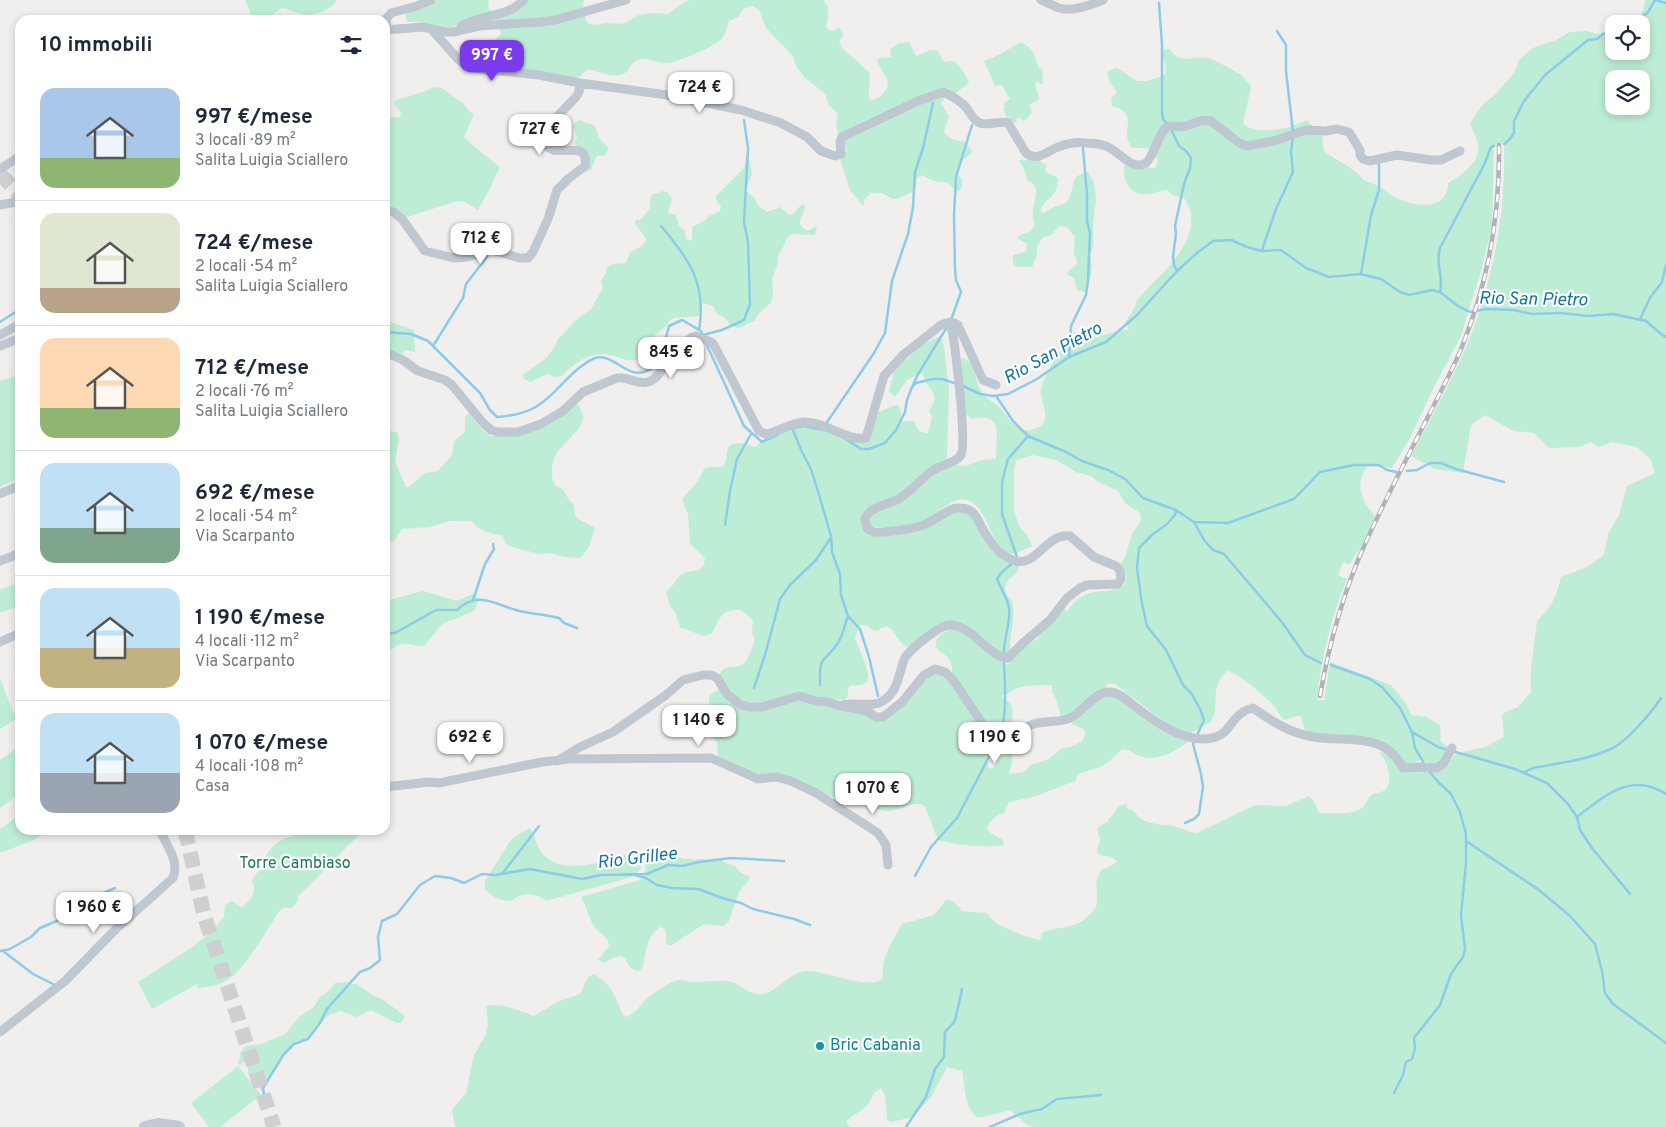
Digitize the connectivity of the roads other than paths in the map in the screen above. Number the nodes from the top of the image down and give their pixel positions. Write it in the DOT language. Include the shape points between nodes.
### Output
graph roads {
  1 [pos="431,0"];
  2 [pos="524,0"];
  3 [pos="626,0"];
  4 [pos="1041,0"];
  5 [pos="1103,0"];
  6 [pos="389,15"];
  7 [pos="390,30"];
  8 [pos="432,30"];
  9 [pos="453,32"];
  10 [pos="580,84"];
  11 [pos="1460,151"];
  12 [pos="15,159"];
  13 [pos="0,169"];
  14 [pos="15,202"];
  15 [pos="0,205"];
  16 [pos="390,212"];
  17 [pos="950,322"];
  18 [pos="15,327"];
  19 [pos="0,335"];
  20 [pos="15,340"];
  21 [pos="0,346"];
  22 [pos="390,354"];
  23 [pos="996,385"];
  24 [pos="15,487"];
  25 [pos="0,494"];
  26 [pos="15,555"];
  27 [pos="0,561"];
  28 [pos="15,635"];
  29 [pos="0,642"];
  30 [pos="840,706"];
  31 [pos="1452,748"];
  32 [pos="558,761"];
  33 [pos="390,786"];
  34 [pos="162,835"];
  35 [pos="888,864"];
  36 [pos="0,1032"];
  37 [pos="145,1127"];
  38 [pos="179,1127"];
  1 -- 6 [label="street"];
  2 -- 9 [label="street" via="519,6 465,23"];
  3 -- 9 [label="street" via="555,20 479,26"];
  4 -- 5 [label="street" via="1065,10"];
  7 -- 8 [label="street" via="423,27"];
  8 -- 9 [label="street"];
  8 -- 10 [label="street" via="458,59 471,68 539,75"];
  10 -- 11 [label="street" via="667,95 741,110 781,123 807,137 821,151 835,156 841,154 842,137 943,92 964,106 974,120 987,125 1008,123 1030,156 1082,142 1106,146 1128,162 1144,164 1149,161 1166,128 1200,120 1211,121 1246,146 1306,130 1338,129 1349,132 1363,159 1370,161 1397,155 1441,160"];
  10 -- 16 [label="street" via="576,97 545,128 542,138 552,150 575,150 584,154 585,166 557,190 548,219 528,258 492,250 454,258 425,251 402,219"];
  12 -- 13 [label="street"];
  14 -- 15 [label="street"];
  17 -- 22 [label="street" via="941,325 903,355 884,376 868,435 862,439 805,422 766,434 759,431 711,342 700,336 692,337 672,356 662,372 648,382 617,378 583,392 554,417 510,433 491,430 452,384 418,371"];
  17 -- 23 [label="street" via="961,328 983,380"];
  17 -- 30 [label="street" via="963,431 962,454 933,470 900,498 871,510 865,519 867,528 873,532 913,528 923,526 950,510 967,508 976,515 996,548 1012,560 1030,560 1053,540 1066,536 1074,538 1094,557 1112,563 1120,571 1122,579 1118,584 1087,585 1074,593 1008,658 999,657 959,627 946,625 908,653 899,682 886,699 874,705"];
  18 -- 19 [label="street"];
  20 -- 21 [label="street"];
  24 -- 25 [label="street"];
  26 -- 27 [label="street"];
  28 -- 29 [label="street"];
  30 -- 31 [label="street" via="883,718 902,702 924,675 935,669 945,672 953,680 982,723 985,748 991,752 1001,750 1030,725 1070,719 1099,695 1110,692 1123,697 1172,732 1191,738 1212,738 1226,732 1243,711 1254,708 1280,725 1308,736 1370,741 1394,755 1403,768 1436,768 1443,764"];
  30 -- 32 [label="street" via="799,696 762,707 741,705 727,694 716,678 703,675 683,680 613,732"];
  32 -- 33 [label="street" via="439,783"];
  32 -- 35 [label="street" via="711,758 758,779 776,777 791,781 816,793 878,833 886,845"];
  34 -- 36 [label="street" via="175,860 173,878 116,929 66,982"];
  37 -- 38 [label="street" via="158,1124"];
}
